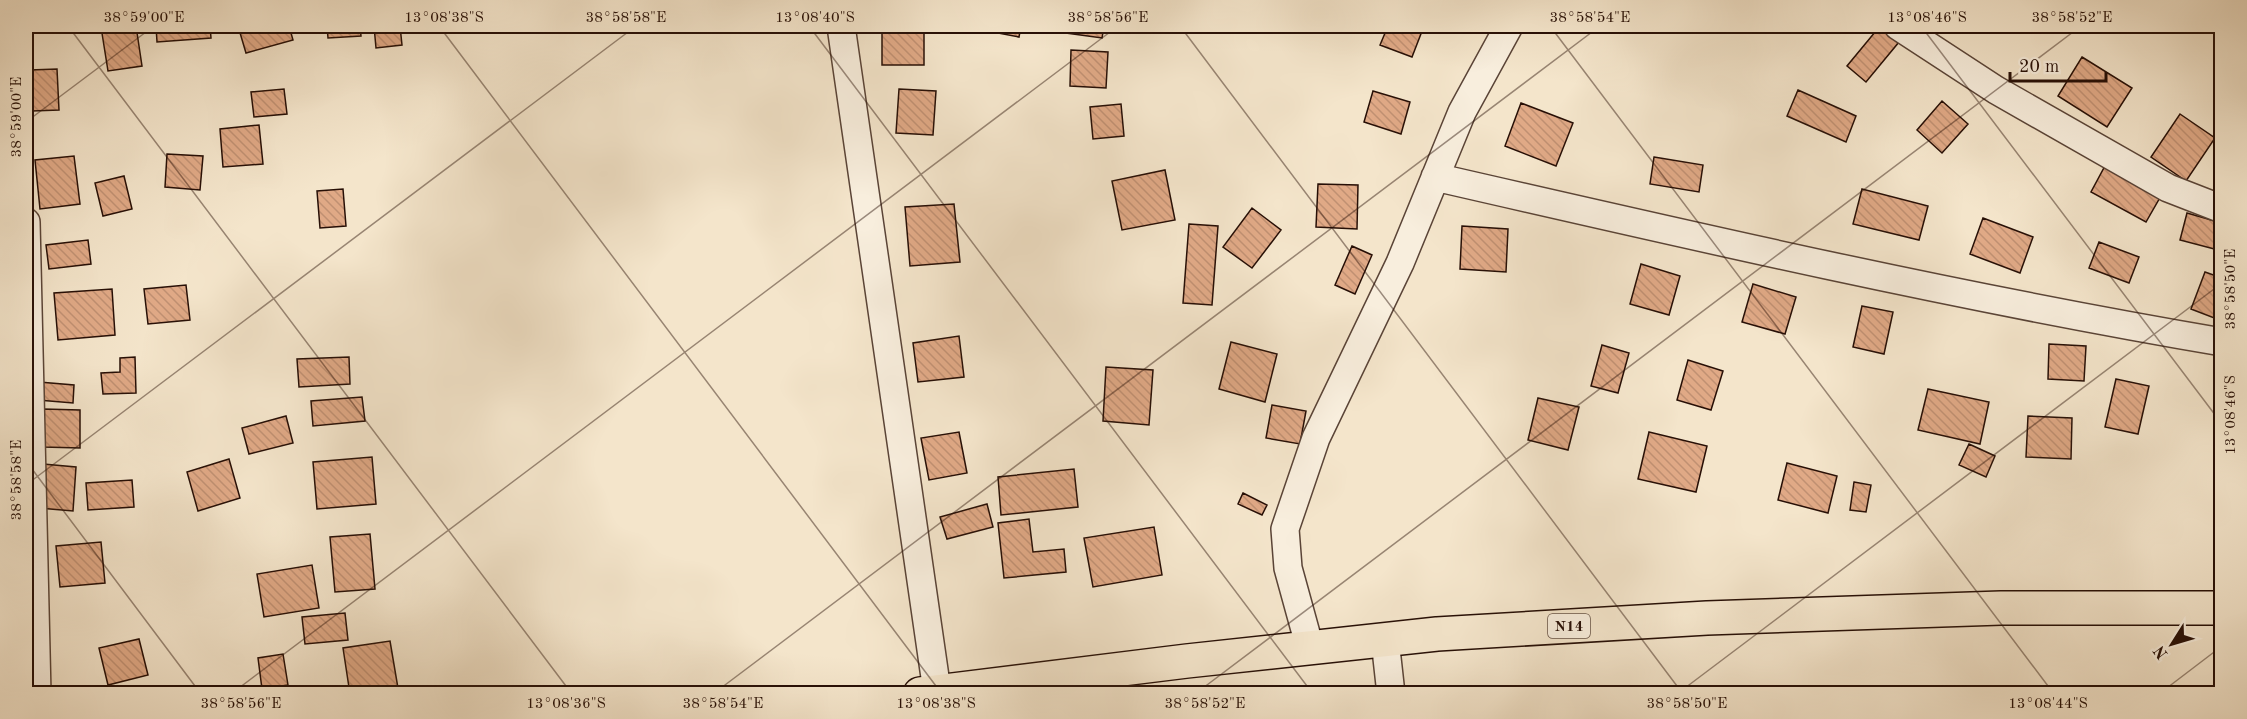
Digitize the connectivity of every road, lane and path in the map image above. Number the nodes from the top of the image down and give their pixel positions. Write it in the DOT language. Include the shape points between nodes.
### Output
graph roads {
  1 [pos="841,26"];
  2 [pos="1509,26"];
  3 [pos="1898,26"];
  4 [pos="1435,177"];
  5 [pos="2222,209"];
  6 [pos="26,222"];
  7 [pos="2222,342"];
  8 [pos="29,525"];
  9 [pos="2222,608"];
  10 [pos="1385,640"];
  11 [pos="1311,648"];
  12 [pos="928,692"];
  13 [pos="37,693"];
  14 [pos="1390,693"];
  1 -- 12 [label="street"];
  2 -- 4 [label="street" via="1462,112"];
  3 -- 5 [label="street" via="1996,90 2157,182"];
  4 -- 7 [label="street" via="1758,251"];
  4 -- 11 [label="street" via="1400,263 1316,438 1285,529 1288,568"];
  6 -- 8 [label="street"];
  8 -- 13 [label="street"];
  9 -- 10 [label="main road, N14" via="2001,608 1707,618"];
  10 -- 11 [label="main road, N14"];
  10 -- 14 [label="street"];
  11 -- 12 [label="main road, N14"];
}
